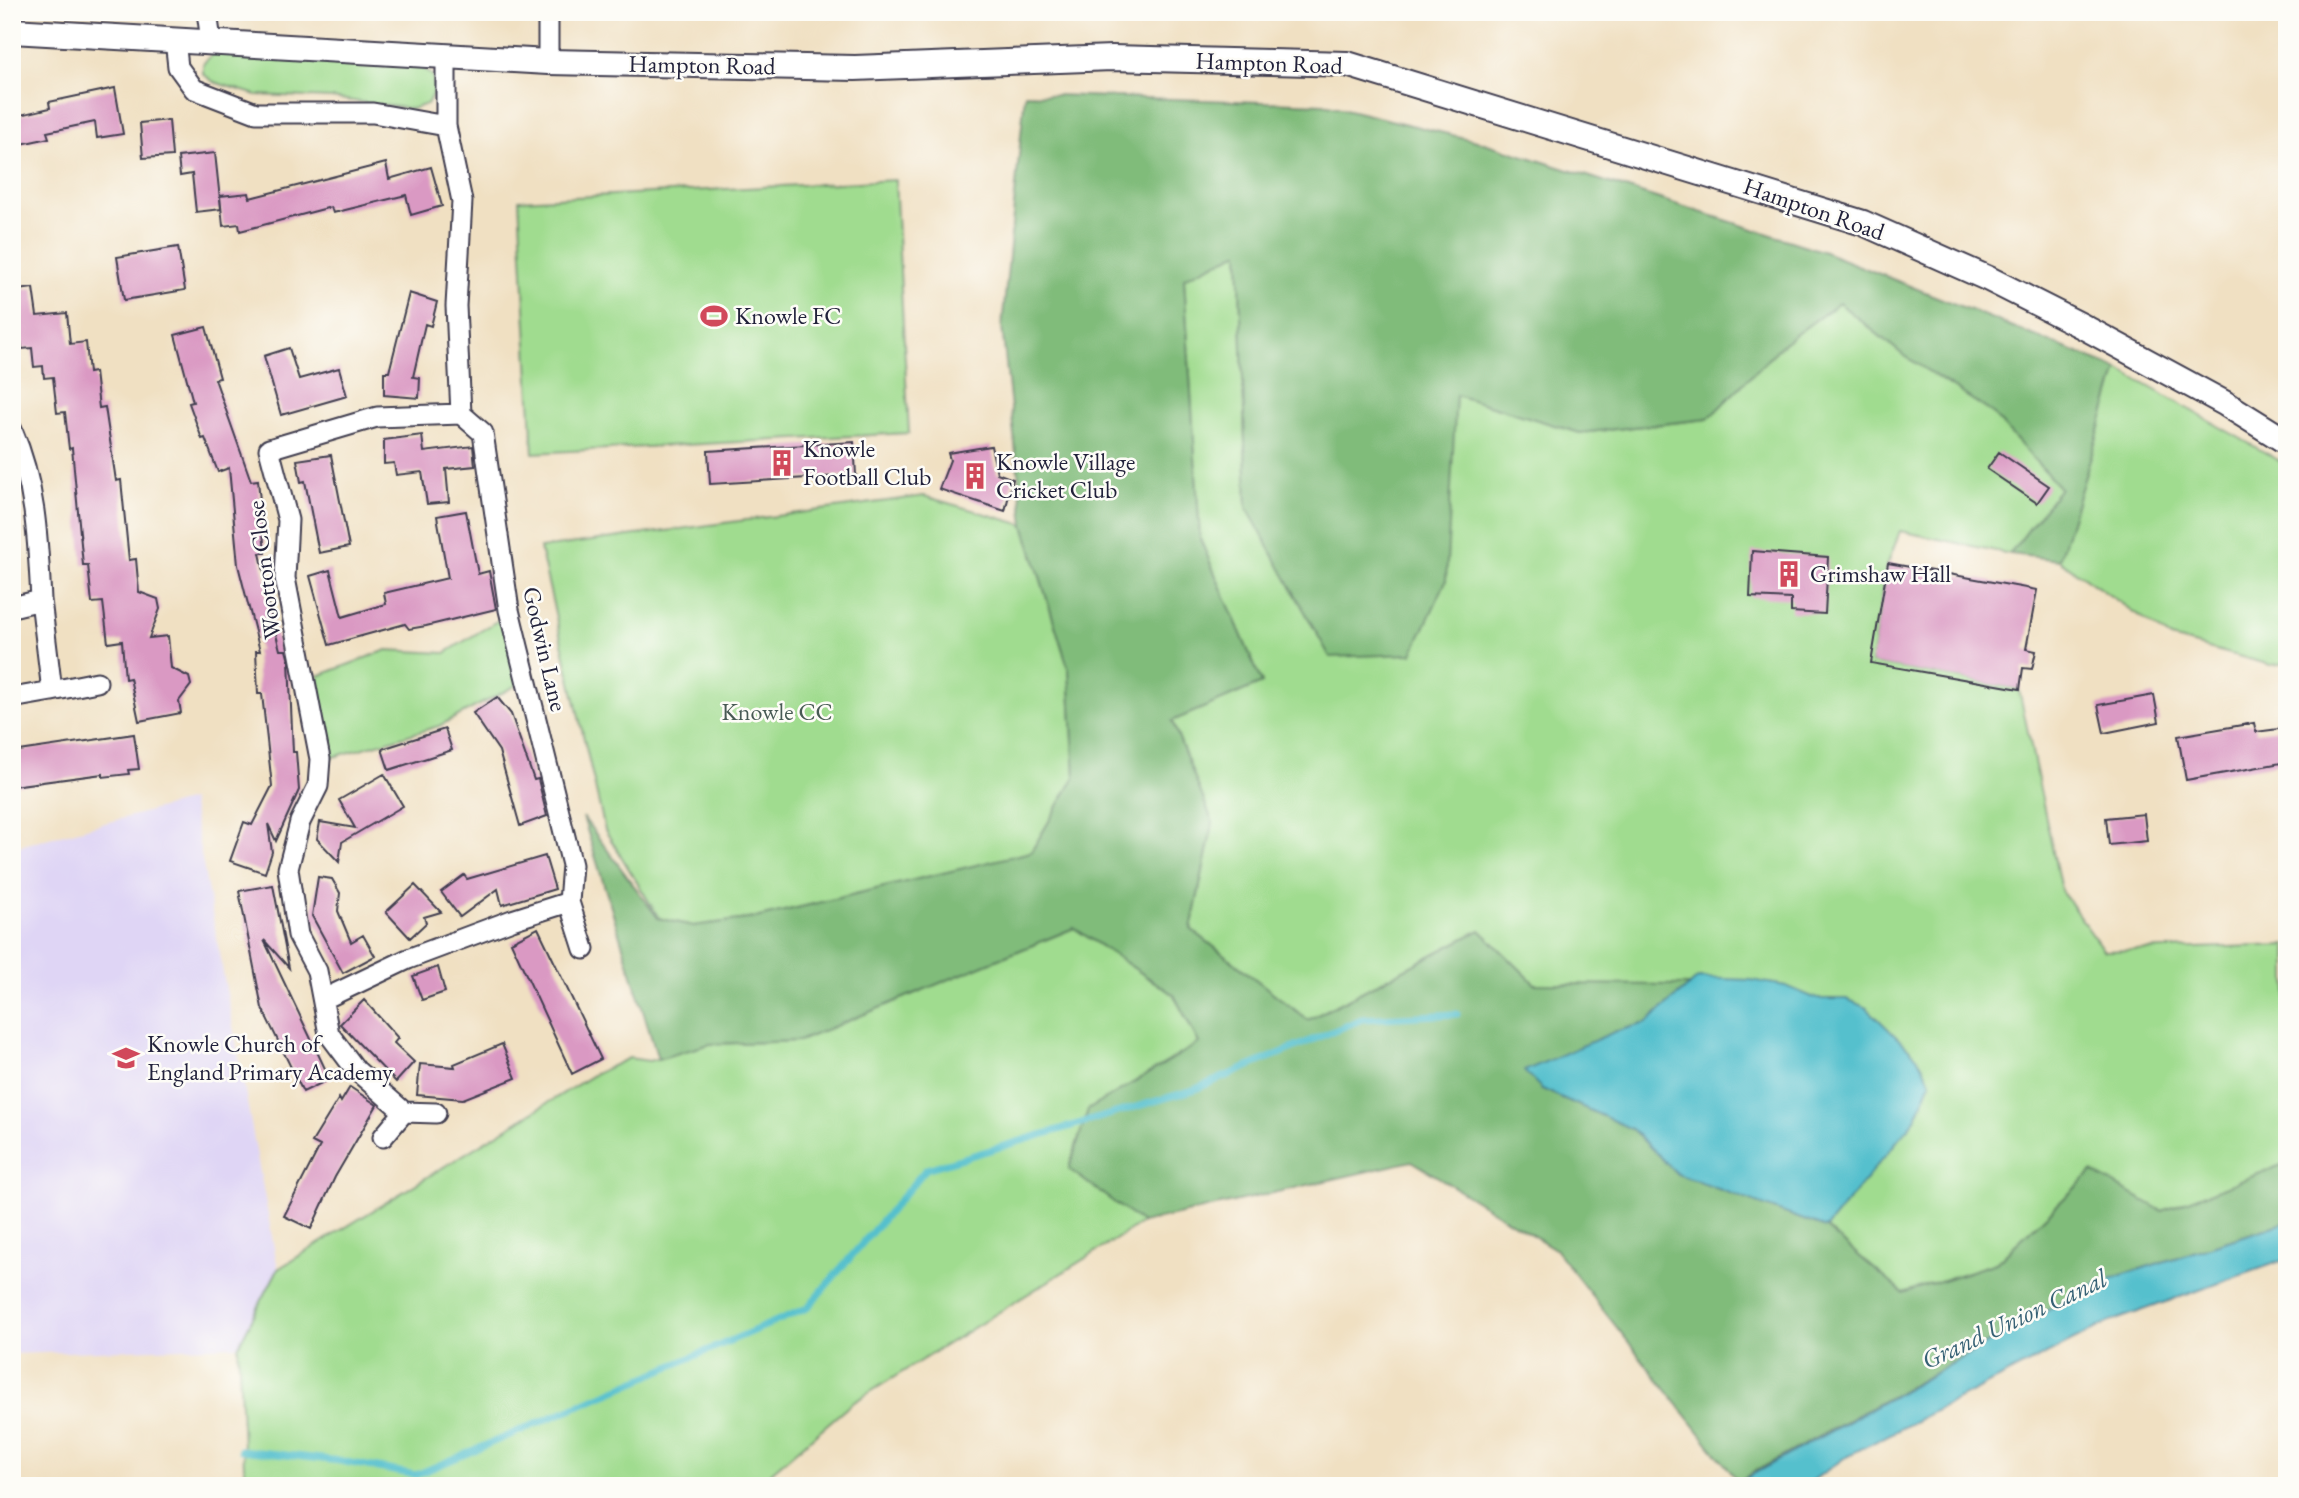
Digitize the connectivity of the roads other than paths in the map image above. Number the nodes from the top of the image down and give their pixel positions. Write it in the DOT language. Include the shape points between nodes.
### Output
graph roads {
  1 [pos="206,12"];
  2 [pos="548,12"];
  3 [pos="14,25"];
  4 [pos="175,40"];
  5 [pos="211,41"];
  6 [pos="446,58"];
  7 [pos="548,62"];
  8 [pos="446,126"];
  9 [pos="461,414"];
  10 [pos="12,430"];
  11 [pos="2287,442"];
  12 [pos="41,600"];
  13 [pos="12,607"];
  14 [pos="97,682"];
  15 [pos="52,691"];
  16 [pos="12,698"];
  17 [pos="569,902"];
  18 [pos="584,949"];
  19 [pos="324,999"];
  20 [pos="404,1112"];
  21 [pos="436,1113"];
  22 [pos="383,1138"];
  1 -- 5 [label="street"];
  2 -- 7 [label="street"];
  3 -- 4 [label="street, Hampton Road"];
  4 -- 5 [label="street, Hampton Road"];
  4 -- 8 [label="street" via="178,67 194,89 256,113 373,113"];
  5 -- 6 [label="street, Hampton Road"];
  6 -- 7 [label="street, Hampton Road"];
  6 -- 8 [label="street"];
  7 -- 11 [label="street, Hampton Road" via="855,68 1112,58 1347,64 1863,223 2082,326"];
  8 -- 9 [label="street" via="462,201 456,306"];
  9 -- 17 [label="street, Godwin Lane" via="483,433 509,610 572,865"];
  9 -- 19 [label="street, Wootton Close" via="377,417 269,449 288,520 285,578 320,759 318,786 300,822 288,869 298,935 317,971"];
  10 -- 12 [label="street" via="30,480"];
  12 -- 13 [label="street"];
  12 -- 15 [label="street"];
  14 -- 15 [label="street"];
  15 -- 16 [label="street"];
  17 -- 18 [label="street, Godwin Lane"];
  17 -- 19 [label="street" via="408,959"];
  19 -- 20 [label="street, Wootton Close" via="329,1034 356,1070"];
  20 -- 21 [label="street"];
  20 -- 22 [label="street"];
}
